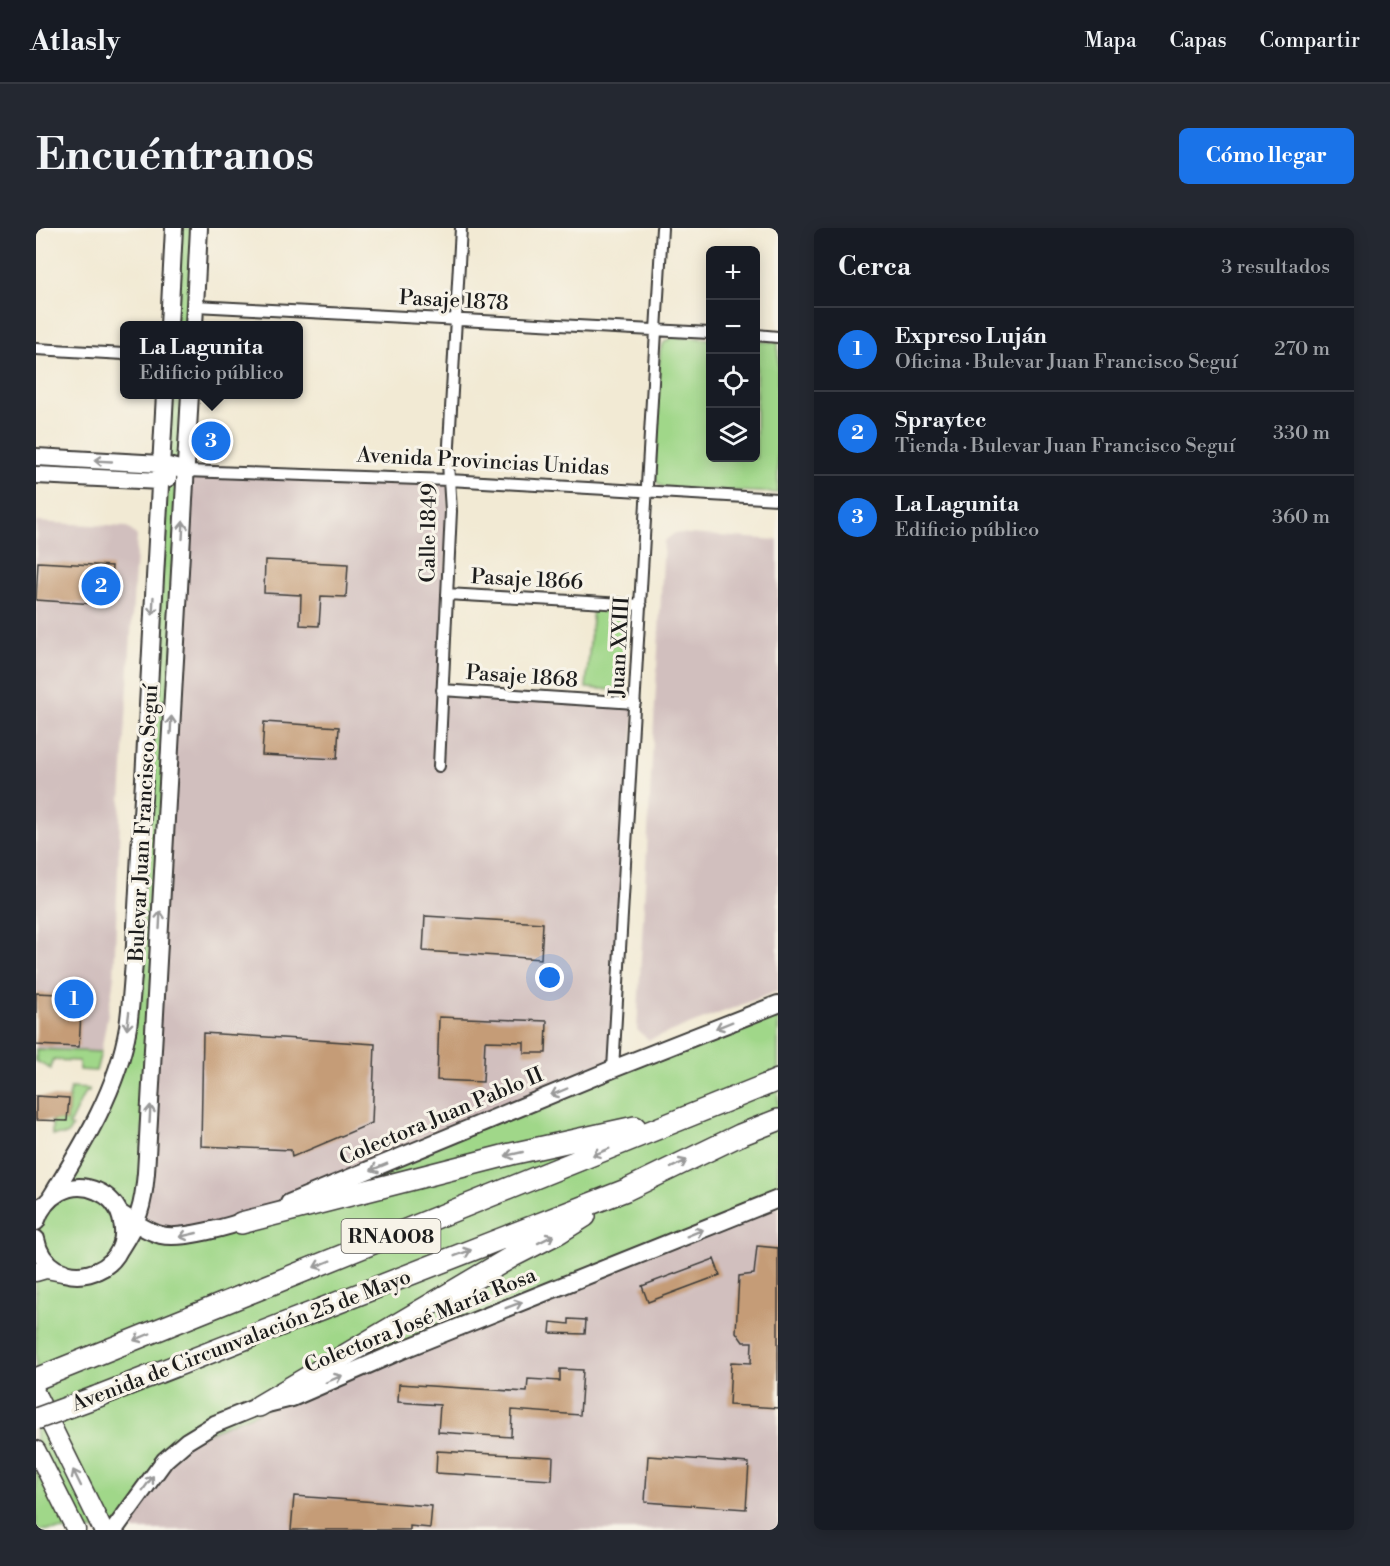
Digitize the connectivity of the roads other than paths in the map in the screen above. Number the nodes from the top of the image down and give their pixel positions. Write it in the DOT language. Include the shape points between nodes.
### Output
graph roads {
  1 [pos="174,228"];
  2 [pos="199,228"];
  3 [pos="460,228"];
  4 [pos="662,228"];
  5 [pos="195,306"];
  6 [pos="456,319"];
  7 [pos="169,321"];
  8 [pos="194,321"];
  9 [pos="656,330"];
  10 [pos="706,333"];
  11 [pos="760,335"];
  12 [pos="778,336"];
  13 [pos="36,349"];
  14 [pos="120,354"];
  15 [pos="165,399"];
  16 [pos="190,399"];
  17 [pos="36,457"];
  18 [pos="161,464"];
  19 [pos="186,471"];
  20 [pos="36,475"];
  21 [pos="449,480"];
  22 [pos="160,481"];
  23 [pos="647,492"];
  24 [pos="778,499"];
  25 [pos="447,594"];
  26 [pos="641,604"];
  27 [pos="442,690"];
  28 [pos="635,703"];
  29 [pos="439,766"];
  30 [pos="778,1004"];
  31 [pos="613,1069"];
  32 [pos="778,1080"];
  33 [pos="694,1114"];
  34 [pos="778,1120"];
  35 [pos="626,1190"];
  36 [pos="778,1199"];
  37 [pos="40,1211"];
  38 [pos="120,1213"];
  39 [pos="136,1223"];
  40 [pos="241,1223"];
  41 [pos="36,1239"];
  42 [pos="120,1249"];
  43 [pos="36,1272"];
  44 [pos="62,1272"];
  45 [pos="36,1379"];
  46 [pos="36,1394"];
  47 [pos="259,1406"];
  48 [pos="36,1419"];
  49 [pos="36,1450"];
  50 [pos="76,1530"];
  51 [pos="103,1530"];
  52 [pos="114,1530"];
  1 -- 7 [label="main road"];
  2 -- 5 [label="main road"];
  3 -- 6 [label="street, Calle 1849"];
  4 -- 9 [label="street, Juan XXIII"];
  5 -- 6 [label="street, Pasaje 1878"];
  5 -- 8 [label="main road"];
  6 -- 9 [label="street, Pasaje 1878"];
  6 -- 21 [label="street, Calle 1849"];
  9 -- 10 [label="street, Pasaje 1878"];
  9 -- 23 [label="street, Juan XXIII"];
  11 -- 12 [label="street"];
  13 -- 14 [label="street"];
  15 -- 18 [label="main road, Bulevar Juan Francisco Seguí"];
  16 -- 19 [label="main road, Bulevar Juan Francisco Seguí"];
  18 -- 17 [label="main road, Avenida Provincias Unidas, one-way"];
  18 -- 19 [label="main road, Avenida Provincias Unidas"];
  18 -- 22 [label="main road, Bulevar Juan Francisco Seguí"];
  19 -- 21 [label="street, Avenida Provincias Unidas"];
  19 -- 22 [label="main road, Avenida Provincias Unidas"];
  39 -- 19 [label="main road, Bulevar Juan Francisco Seguí, one-way" via="142,1209 146,1173"];
  20 -- 22 [label="main road, Avenida Provincias Unidas"];
  21 -- 23 [label="street, Avenida Provincias Unidas"];
  21 -- 25 [label="street, Calle 1849"];
  22 -- 37 [label="main road, Bulevar Juan Francisco Seguí, one-way" via="128,1028 117,1068 83,1146"];
  23 -- 24 [label="street, Avenida Provincias Unidas"];
  23 -- 26 [label="street, Juan XXIII"];
  25 -- 26 [label="street, Pasaje 1866"];
  25 -- 27 [label="street, Calle 1849"];
  26 -- 28 [label="street, Juan XXIII"];
  27 -- 28 [label="street, Pasaje 1868"];
  27 -- 29 [label="street, Calle 1849"];
  28 -- 31 [label="street, Juan XXIII"];
  30 -- 31 [label="main road, Colectora Juan Pablo II, one-way"];
  31 -- 40 [label="main road, Colectora Juan Pablo II, one-way"];
  32 -- 33 [label="highway, Avenida de Circunvalación 25 de Mayo / RNA008"];
  33 -- 40 [label="highway, RNA008, one-way" via="512,1154"];
  33 -- 45 [label="highway, Avenida de Circunvalación 25 de Mayo / RNA008, one-way"];
  35 -- 34 [label="highway, Avenida de Circunvalación 25 de Mayo / RNA008, one-way"];
  47 -- 35 [label="highway, one-way"];
  48 -- 35 [label="highway, Avenida de Circunvalación 25 de Mayo / RNA008, one-way, bridge"];
  47 -- 36 [label="main road, Colectora José María Rosa, one-way" via="292,1398"];
  37 -- 38 [label="main road, Colectora Juan Pablo II" via="68,1188 88,1188 107,1197"];
  38 -- 39 [label="main road, Colectora Juan Pablo II"];
  38 -- 42 [label="main road"];
  40 -- 39 [label="main road, Colectora Juan Pablo II, one-way" via="177,1237"];
  39 -- 42 [label="main road, Bulevar Juan Francisco Seguí"];
  41 -- 44 [label="main road" via="46,1260"];
  42 -- 44 [label="main road, Bulevar Juan Francisco Seguí" via="106,1267 96,1272"];
  43 -- 44 [label="main road"];
  51 -- 46 [label="main road, one-way"];
  52 -- 47 [label="main road, Colectora José María Rosa, one-way" via="165,1460 215,1424"];
  49 -- 50 [label="main road"];
}
